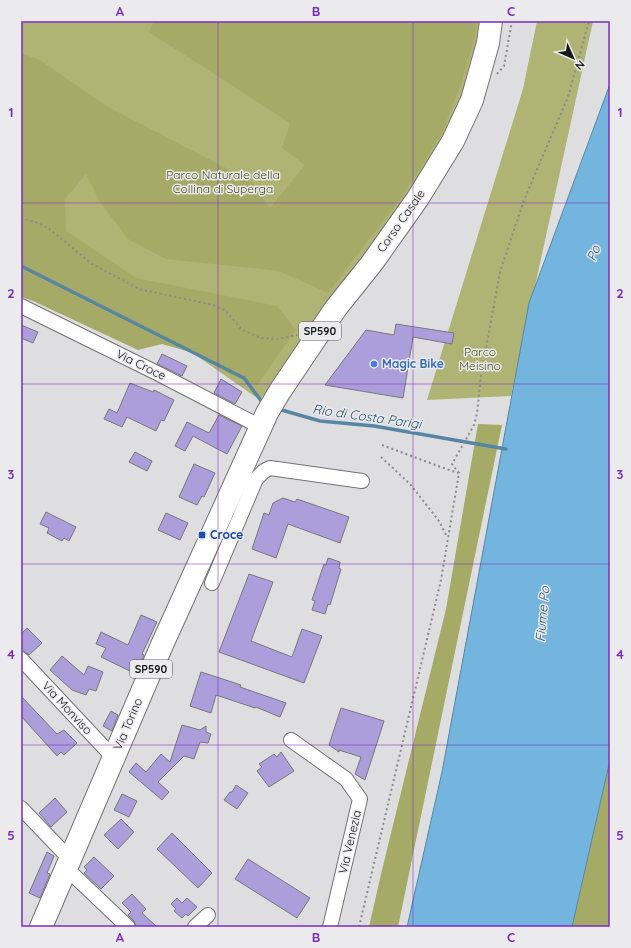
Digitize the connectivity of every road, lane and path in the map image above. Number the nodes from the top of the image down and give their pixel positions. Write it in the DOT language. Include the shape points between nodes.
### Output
graph roads {
  1 [pos="491,21"];
  2 [pos="589,21"];
  3 [pos="21,218"];
  4 [pos="21,306"];
  5 [pos="317,336"];
  6 [pos="267,414"];
  7 [pos="382,445"];
  8 [pos="381,457"];
  9 [pos="459,473"];
  10 [pos="362,481"];
  11 [pos="448,538"];
  12 [pos="220,539"];
  13 [pos="212,583"];
  14 [pos="21,659"];
  15 [pos="291,740"];
  16 [pos="113,757"];
  17 [pos="21,808"];
  18 [pos="68,864"];
  19 [pos="208,915"];
  20 [pos="41,927"];
  21 [pos="128,927"];
  22 [pos="195,927"];
  23 [pos="330,927"];
  24 [pos="359,927"];
  1 -- 5 [label="main road, Corso Casale / SP590" via="488,43 472,100 453,142 418,198"];
  2 -- 9 [label="path" via="568,96 524,200 500,272 481,376 477,414 474,425 452,464"];
  3 -- 5 [label="path" via="48,228 92,264 138,289 213,305 225,310 242,330 261,338 277,339 302,334"];
  4 -- 6 [label="street, Via Croce" via="158,373"];
  5 -- 6 [label="main road, Corso Casale / SP590"];
  6 -- 12 [label="main road, Via Torino / SP590"];
  7 -- 9 [label="path"];
  8 -- 11 [label="path" via="410,484 439,521"];
  9 -- 11 [label="path"];
  10 -- 12 [label="street" via="270,468 256,479"];
  11 -- 24 [label="path" via="441,580"];
  12 -- 13 [label="street"];
  12 -- 16 [label="main road, Via Torino / SP590" via="162,645"];
  14 -- 16 [label="street, Via Monviso"];
  15 -- 23 [label="street, Via Venezia" via="346,779 360,799"];
  16 -- 18 [label="main road, Via Torino / SP590"];
  17 -- 18 [label="street"];
  18 -- 20 [label="main road, Via Torino / SP590"];
  18 -- 21 [label="street"];
  19 -- 22 [label="street"];
}
